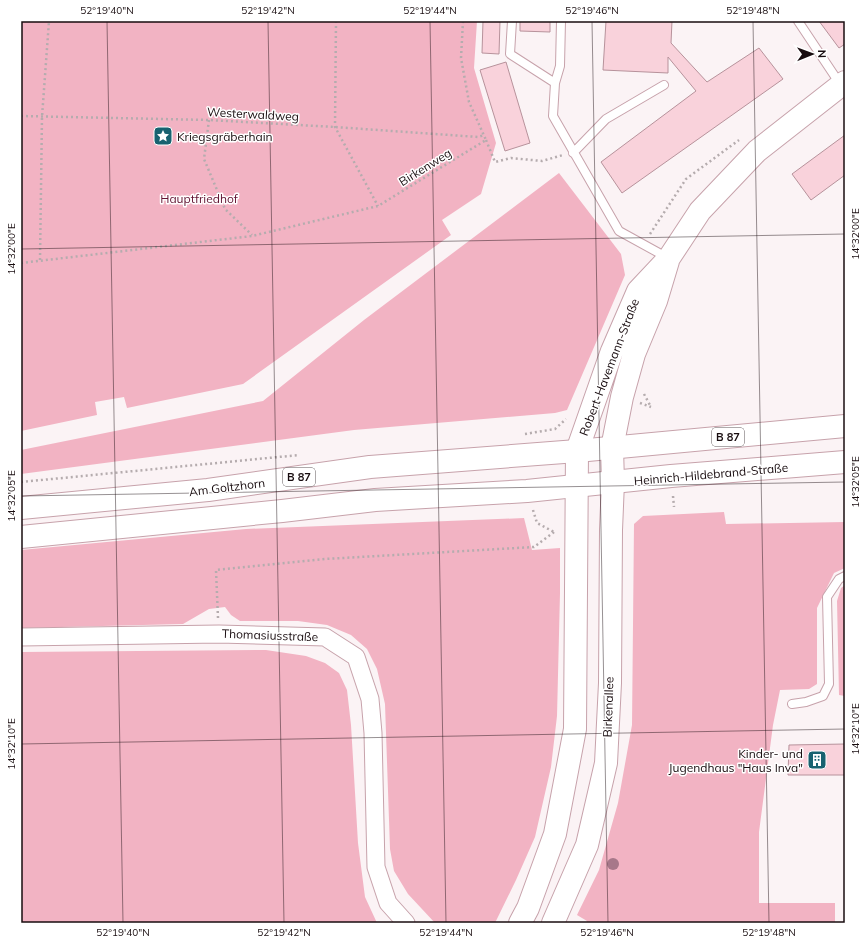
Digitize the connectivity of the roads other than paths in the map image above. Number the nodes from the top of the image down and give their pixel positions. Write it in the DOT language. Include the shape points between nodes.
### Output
graph roads {
  1 [pos="512,21"];
  2 [pos="561,21"];
  3 [pos="798,21"];
  4 [pos="555,83"];
  5 [pos="843,83"];
  6 [pos="664,85"];
  7 [pos="573,153"];
  8 [pos="669,258"];
  9 [pos="845,426"];
  10 [pos="612,448"];
  11 [pos="577,452"];
  12 [pos="845,462"];
  13 [pos="613,482"];
  14 [pos="578,487"];
  15 [pos="21,508"];
  16 [pos="21,537"];
  17 [pos="845,576"];
  18 [pos="21,637"];
  19 [pos="792,704"];
  20 [pos="406,923"];
  21 [pos="520,923"];
  22 [pos="553,923"];
  1 -- 4 [label="lane" via="510,54"];
  2 -- 4 [label="lane" via="560,66"];
  3 -- 5 [label="lane"];
  4 -- 7 [label="lane" via="553,116"];
  5 -- 8 [label="main road, Robert-Havemann-Straße" via="757,151 700,211"];
  6 -- 7 [label="lane" via="606,119"];
  7 -- 8 [label="lane" via="619,231"];
  8 -- 10 [label="main road, Robert-Havemann-Straße" via="656,301 634,354"];
  8 -- 11 [label="main road, Robert-Havemann-Straße" via="638,291 612,351"];
  9 -- 10 [label="main road, B 87"];
  10 -- 11 [label="main road, B 87"];
  10 -- 13 [label="main road, Robert-Havemann-Straße"];
  11 -- 14 [label="main road, Robert-Havemann-Straße"];
  11 -- 15 [label="main road, Am Goltzhorn / B 87" via="370,467 208,490"];
  12 -- 13 [label="main road, Heinrich-Hildebrand-Straße"];
  13 -- 14 [label="main road, Heinrich-Hildebrand-Straße"];
  13 -- 22 [label="main road, Birkenallee" via="610,683 606,763 587,844"];
  14 -- 16 [label="main road" via="375,500"];
  14 -- 21 [label="main road" via="575,729 555,834"];
  17 -- 19 [label="lane" via="839,579 828,597 829,684 823,696"];
  18 -- 20 [label="street, Thomasiusstraße" via="219,634 325,637 356,657 370,699 376,867 388,904"];
}
